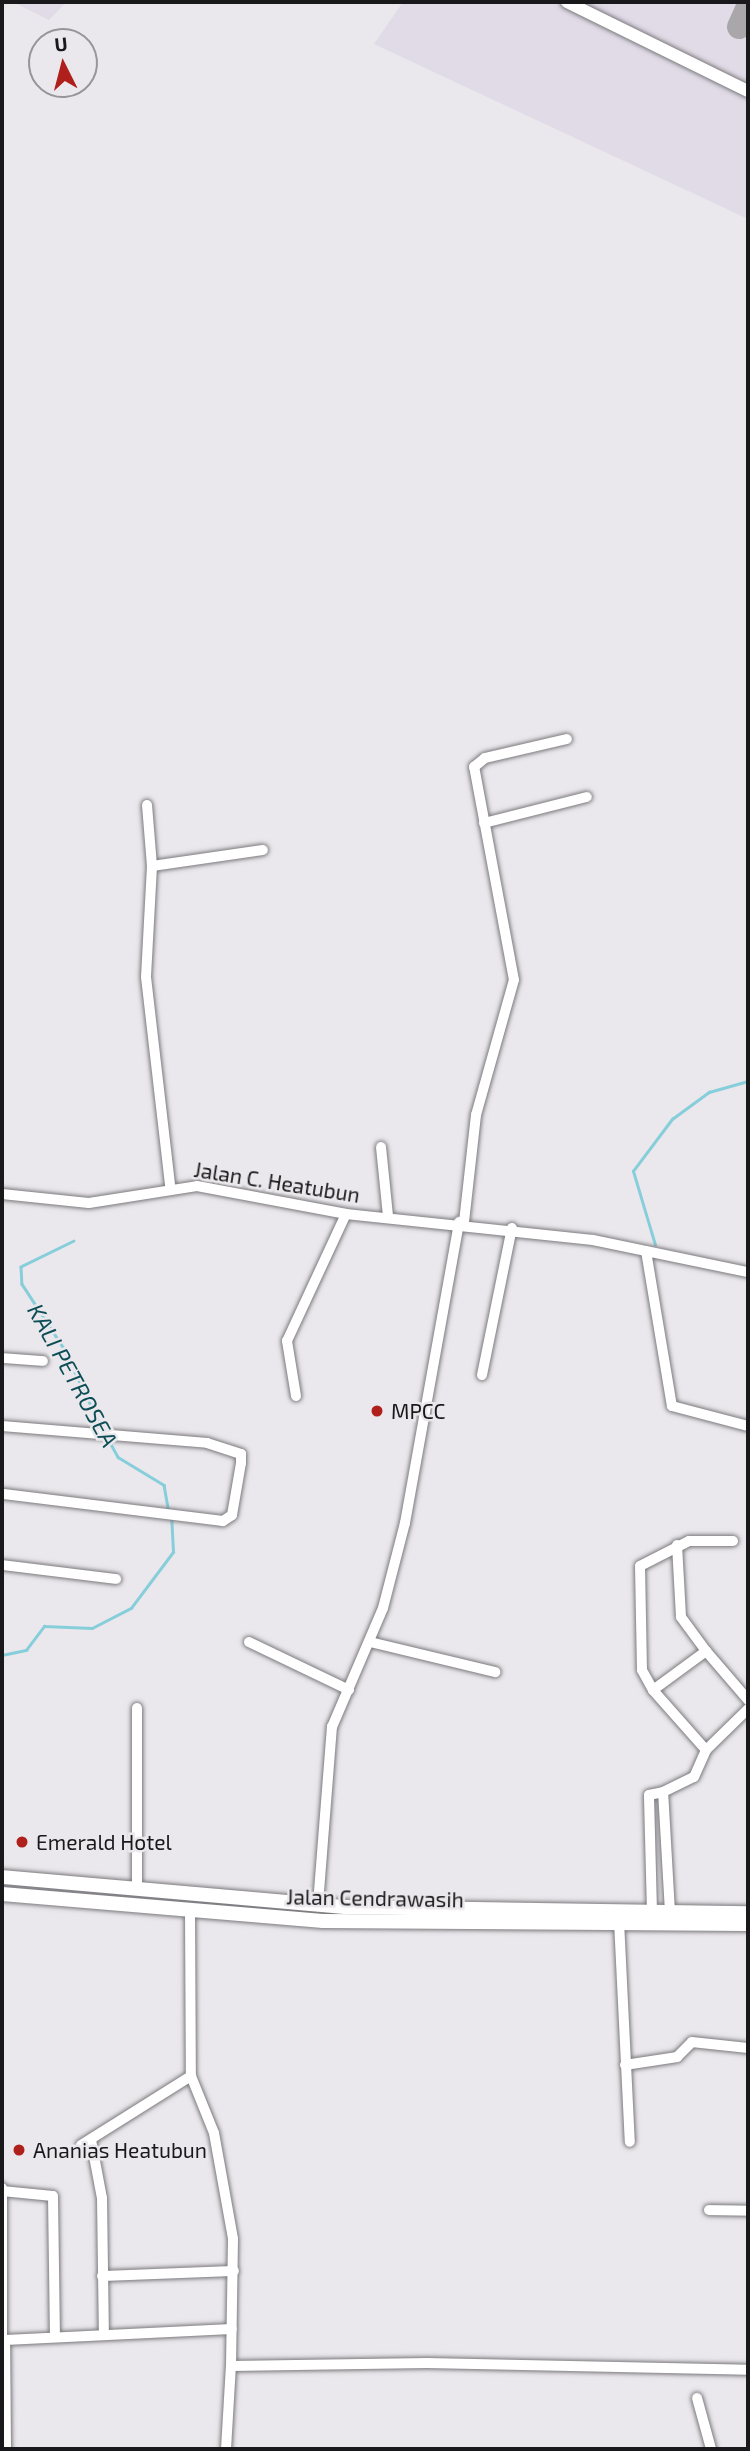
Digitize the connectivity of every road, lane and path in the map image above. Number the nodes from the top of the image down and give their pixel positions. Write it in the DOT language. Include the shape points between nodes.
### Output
graph roads {
  1 [pos="567,2"];
  2 [pos="748,91"];
  3 [pos="567,739"];
  4 [pos="587,797"];
  5 [pos="147,805"];
  6 [pos="484,823"];
  7 [pos="263,850"];
  8 [pos="152,866"];
  9 [pos="381,1147"];
  10 [pos="170,1186"];
  11 [pos="2,1194"];
  12 [pos="346,1213"];
  13 [pos="388,1216"];
  14 [pos="461,1222"];
  15 [pos="512,1228"];
  16 [pos="646,1251"];
  17 [pos="748,1272"];
  18 [pos="2,1358"];
  19 [pos="43,1361"];
  20 [pos="482,1375"];
  21 [pos="296,1396"];
  22 [pos="2,1426"];
  23 [pos="748,1426"];
  24 [pos="2,1494"];
  25 [pos="733,1541"];
  26 [pos="677,1545"];
  27 [pos="2,1565"];
  28 [pos="116,1579"];
  29 [pos="249,1642"];
  30 [pos="370,1642"];
  31 [pos="706,1651"];
  32 [pos="495,1672"];
  33 [pos="349,1690"];
  34 [pos="653,1690"];
  35 [pos="748,1700"];
  36 [pos="137,1708"];
  37 [pos="748,1709"];
  38 [pos="706,1750"];
  39 [pos="663,1791"];
  40 [pos="2,1877"];
  41 [pos="136,1889"];
  42 [pos="2,1894"];
  43 [pos="318,1904"];
  44 [pos="191,1909"];
  45 [pos="652,1912"];
  46 [pos="670,1912"];
  47 [pos="748,1913"];
  48 [pos="619,1922"];
  49 [pos="748,1924"];
  50 [pos="748,2048"];
  51 [pos="625,2065"];
  52 [pos="191,2076"];
  53 [pos="629,2142"];
  54 [pos="2,2190"];
  55 [pos="709,2210"];
  56 [pos="748,2211"];
  57 [pos="234,2271"];
  58 [pos="102,2276"];
  59 [pos="232,2329"];
  60 [pos="104,2333"];
  61 [pos="55,2336"];
  62 [pos="4,2341"];
  63 [pos="231,2366"];
  64 [pos="748,2370"];
  65 [pos="697,2398"];
  66 [pos="6,2449"];
  67 [pos="226,2449"];
  68 [pos="710,2449"];
  1 -- 2 [label="street"];
  3 -- 6 [label="street" via="485,758 474,767"];
  4 -- 6 [label="street"];
  5 -- 8 [label="street"];
  6 -- 14 [label="street" via="514,988 476,1115"];
  7 -- 8 [label="street"];
  8 -- 10 [label="street" via="146,977"];
  9 -- 13 [label="street"];
  10 -- 11 [label="street, Jalan C. Heatubun" via="89,1203"];
  10 -- 12 [label="street, Jalan C. Heatubun"];
  12 -- 13 [label="street, Jalan C. Heatubun"];
  12 -- 21 [label="street" via="288,1341"];
  13 -- 14 [label="street, Jalan C. Heatubun"];
  14 -- 15 [label="street, Jalan C. Heatubun"];
  14 -- 30 [label="street" via="405,1523"];
  15 -- 16 [label="street, Jalan C. Heatubun"];
  15 -- 20 [label="street"];
  16 -- 17 [label="street, Jalan C. Heatubun"];
  16 -- 23 [label="street" via="672,1406"];
  18 -- 19 [label="street"];
  22 -- 24 [label="street" via="207,1443 241,1454 232,1515 223,1521"];
  25 -- 26 [label="street" via="707,1537"];
  26 -- 31 [label="street" via="681,1617"];
  26 -- 34 [label="street" via="638,1570 642,1670"];
  27 -- 28 [label="street"];
  29 -- 33 [label="street"];
  30 -- 32 [label="street"];
  30 -- 33 [label="street"];
  31 -- 34 [label="street"];
  31 -- 35 [label="street"];
  33 -- 43 [label="street" via="330,1736"];
  34 -- 38 [label="street"];
  36 -- 41 [label="street"];
  37 -- 38 [label="street"];
  38 -- 39 [label="street" via="694,1777"];
  39 -- 45 [label="street" via="649,1796"];
  39 -- 46 [label="street"];
  40 -- 41 [label="main road, Jalan Cendrawasih"];
  41 -- 43 [label="main road, Jalan Cendrawasih"];
  42 -- 44 [label="main road, Jalan Cendrawasih"];
  43 -- 45 [label="main road, Jalan Cendrawasih"];
  44 -- 48 [label="main road, Jalan Cendrawasih" via="323,1921"];
  44 -- 52 [label="street"];
  45 -- 46 [label="main road, Jalan Cendrawasih"];
  46 -- 47 [label="main road, Jalan Cendrawasih"];
  48 -- 49 [label="main road, Jalan Cendrawasih"];
  48 -- 51 [label="street"];
  50 -- 51 [label="street" via="692,2042 677,2057"];
  51 -- 53 [label="street"];
  52 -- 57 [label="street" via="217,2144"];
  52 -- 58 [label="street" via="86,2143 102,2198"];
  54 -- 61 [label="street" via="54,2196"];
  54 -- 62 [label="street"];
  55 -- 56 [label="street"];
  57 -- 58 [label="street"];
  57 -- 59 [label="street"];
  58 -- 60 [label="street"];
  59 -- 60 [label="street"];
  59 -- 63 [label="street"];
  60 -- 61 [label="street"];
  61 -- 62 [label="street"];
  62 -- 66 [label="street"];
  63 -- 64 [label="street" via="427,2363"];
  63 -- 67 [label="street"];
  65 -- 68 [label="street"];
}
